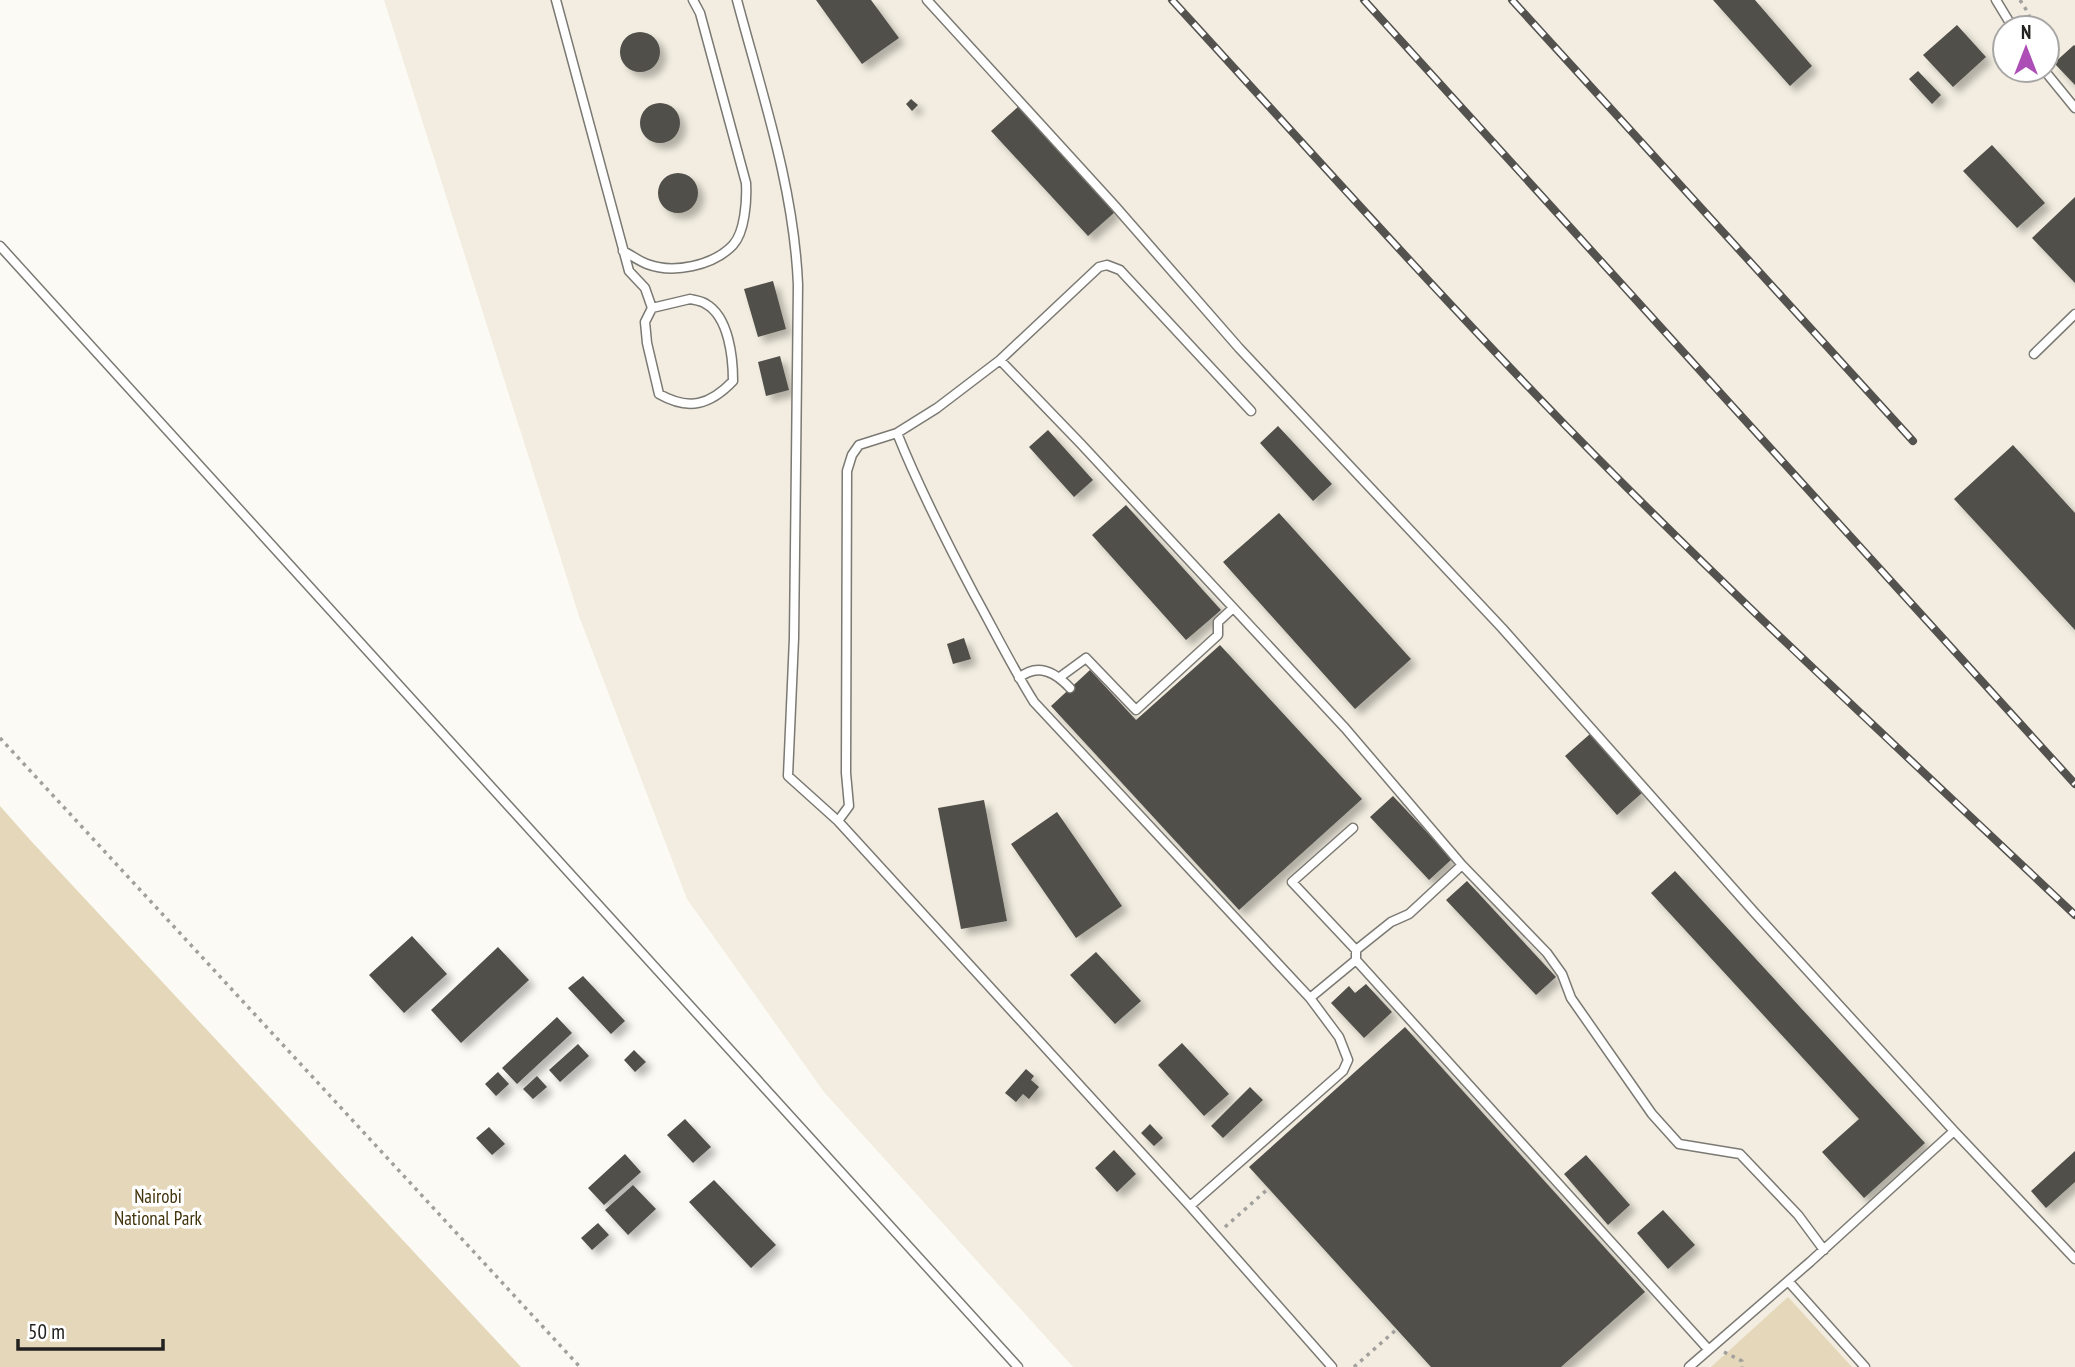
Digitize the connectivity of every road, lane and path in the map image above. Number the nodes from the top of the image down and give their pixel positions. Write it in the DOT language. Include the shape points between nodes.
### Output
graph roads {
  1 [pos="693,0"];
  2 [pos="737,0"];
  3 [pos="927,0"];
  4 [pos="560,1"];
  5 [pos="2055,84"];
  6 [pos="2075,108"];
  7 [pos="0,246"];
  8 [pos="623,251"];
  9 [pos="652,308"];
  10 [pos="2075,314"];
  11 [pos="2034,355"];
  12 [pos="1000,360"];
  13 [pos="1251,411"];
  14 [pos="897,432"];
  15 [pos="1233,608"];
  16 [pos="1060,677"];
  17 [pos="1019,678"];
  18 [pos="1070,688"];
  19 [pos="0,738"];
  20 [pos="838,821"];
  21 [pos="1353,828"];
  22 [pos="1462,865"];
  23 [pos="1356,950"];
  24 [pos="1356,960"];
  25 [pos="1310,998"];
  26 [pos="1954,1131"];
  27 [pos="1269,1188"];
  28 [pos="1190,1206"];
  29 [pos="1216,1236"];
  30 [pos="1824,1250"];
  31 [pos="2075,1259"];
  32 [pos="1789,1282"];
  33 [pos="1397,1329"];
  34 [pos="1712,1346"];
  35 [pos="580,1367"];
  36 [pos="1018,1367"];
  37 [pos="1332,1367"];
  38 [pos="1354,1367"];
  39 [pos="1689,1367"];
  40 [pos="1742,1367"];
  41 [pos="1865,1367"];
  1 -- 8 [label="lane" via="746,183 747,207 734,244 710,261 675,269 647,264"];
  2 -- 20 [label="lane" via="786,184 796,244 794,638 788,776"];
  3 -- 26 [label="lane" via="1238,348 1502,628"];
  4 -- 8 [label="lane"];
  5 -- 6 [label="lane"];
  7 -- 36 [label="lane"];
  8 -- 9 [label="lane" via="629,271 645,288"];
  9 -- 9 [label="lane" via="645,323 659,394 677,404 694,404 721,393 733,381 721,318 706,304 690,299"];
  10 -- 11 [label="lane"];
  12 -- 13 [label="lane" via="1099,267 1107,265 1120,270"];
  12 -- 14 [label="lane"];
  12 -- 15 [label="lane"];
  14 -- 17 [label="lane" via="914,475"];
  14 -- 20 [label="lane" via="859,445 847,471 849,806"];
  15 -- 16 [label="lane" via="1218,622 1218,635 1136,710 1086,658"];
  15 -- 22 [label="lane" via="1345,728"];
  16 -- 17 [label="lane" via="1044,670 1027,671"];
  16 -- 18 [label="lane"];
  17 -- 25 [label="lane" via="1034,702"];
  19 -- 35 [label="path"];
  20 -- 28 [label="lane"];
  21 -- 23 [label="lane" via="1292,882"];
  22 -- 23 [label="lane" via="1409,914"];
  22 -- 30 [label="lane" via="1547,953 1571,998 1678,1144 1740,1154"];
  23 -- 24 [label="lane"];
  24 -- 25 [label="lane"];
  24 -- 34 [label="lane"];
  25 -- 28 [label="lane" via="1339,1037 1348,1060 1343,1072"];
  26 -- 30 [label="lane"];
  26 -- 31 [label="lane"];
  27 -- 29 [label="path"];
  28 -- 29 [label="lane"];
  29 -- 37 [label="lane"];
  30 -- 32 [label="lane"];
  32 -- 34 [label="lane"];
  32 -- 41 [label="lane"];
  33 -- 38 [label="path"];
  34 -- 39 [label="lane"];
  34 -- 40 [label="path" via="1742,1361"];
}
